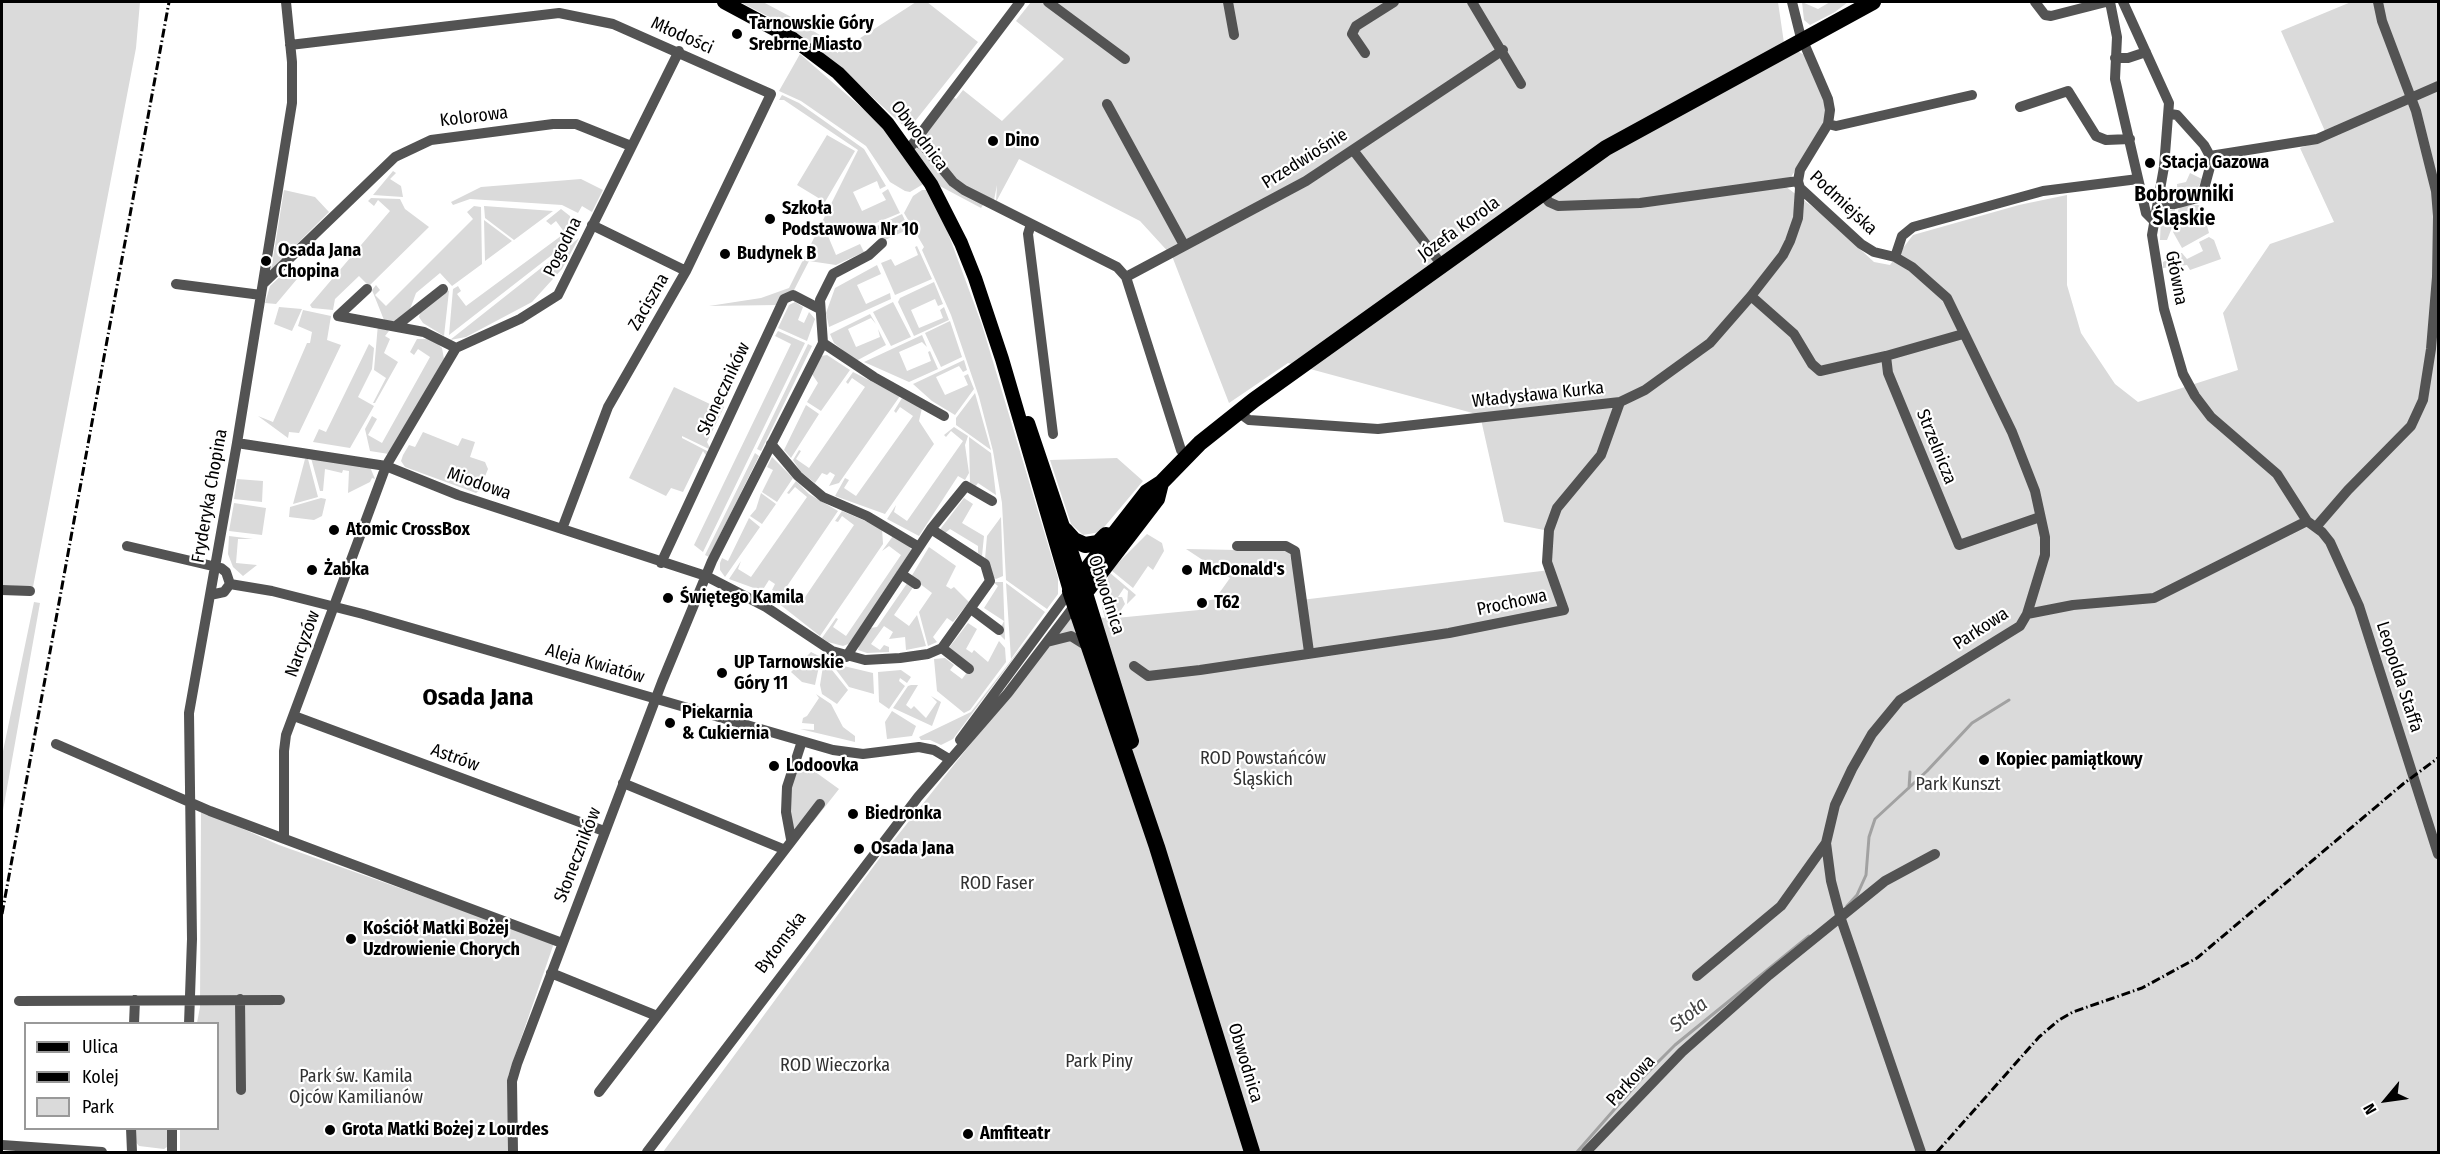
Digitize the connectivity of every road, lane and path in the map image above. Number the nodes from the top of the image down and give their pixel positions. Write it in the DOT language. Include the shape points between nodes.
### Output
graph roads {
  1 [pos="286,2"];
  2 [pos="724,2"];
  3 [pos="1020,2"];
  4 [pos="1048,2"];
  5 [pos="1228,2"];
  6 [pos="1394,2"];
  7 [pos="1472,2"];
  8 [pos="1791,2"];
  9 [pos="1872,2"];
  10 [pos="2035,2"];
  11 [pos="2108,2"];
  12 [pos="2123,2"];
  13 [pos="2378,2"];
  14 [pos="1234,35"];
  15 [pos="1802,40"];
  16 [pos="290,45"];
  17 [pos="678,51"];
  18 [pos="2146,52"];
  19 [pos="1365,53"];
  20 [pos="1498,53"];
  21 [pos="2115,58"];
  22 [pos="1125,59"];
  23 [pos="1521,84"];
  24 [pos="2439,86"];
  25 [pos="771,94"];
  26 [pos="1972,95"];
  27 [pos="2412,98"];
  28 [pos="1107,104"];
  29 [pos="2020,107"];
  30 [pos="2170,114"];
  31 [pos="1828,124"];
  32 [pos="2130,139"];
  33 [pos="631,146"];
  34 [pos="912,146"];
  35 [pos="1353,150"];
  36 [pos="2210,156"];
  37 [pos="2138,179"];
  38 [pos="1799,184"];
  39 [pos="1542,193"];
  40 [pos="2158,204"];
  41 [pos="1821,207"];
  42 [pos="1798,218"];
  43 [pos="2154,220"];
  44 [pos="1031,224"];
  45 [pos="592,225"];
  46 [pos="882,243"];
  47 [pos="1184,245"];
  48 [pos="1895,257"];
  49 [pos="1442,265"];
  50 [pos="686,271"];
  51 [pos="1126,276"];
  52 [pos="176,284"];
  53 [pos="367,289"];
  54 [pos="443,289"];
  55 [pos="262,290"];
  56 [pos="1751,296"];
  57 [pos="820,309"];
  58 [pos="396,326"];
  59 [pos="1963,334"];
  60 [pos="823,343"];
  61 [pos="456,348"];
  62 [pos="1886,356"];
  63 [pos="1002,359"];
  64 [pos="1620,402"];
  65 [pos="1238,412"];
  66 [pos="944,416"];
  67 [pos="1053,434"];
  68 [pos="237,443"];
  69 [pos="771,444"];
  70 [pos="1186,456"];
  71 [pos="386,466"];
  72 [pos="1161,483"];
  73 [pos="992,501"];
  74 [pos="2040,517"];
  75 [pos="2312,524"];
  76 [pos="562,529"];
  77 [pos="931,529"];
  78 [pos="1065,530"];
  79 [pos="1115,531"];
  80 [pos="127,546"];
  81 [pos="1237,546"];
  82 [pos="919,547"];
  83 [pos="661,563"];
  84 [pos="215,566"];
  85 [pos="901,574"];
  86 [pos="706,576"];
  87 [pos="230,584"];
  88 [pos="916,584"];
  89 [pos="2,590"];
  90 [pos="30,591"];
  91 [pos="1077,591"];
  92 [pos="210,594"];
  93 [pos="335,607"];
  94 [pos="971,609"];
  95 [pos="2027,614"];
  96 [pos="999,630"];
  97 [pos="1047,642"];
  98 [pos="1089,647"];
  99 [pos="942,648"];
  100 [pos="1309,652"];
  101 [pos="846,657"];
  102 [pos="1134,666"];
  103 [pos="969,669"];
  104 [pos="655,698"];
  105 [pos="294,716"];
  106 [pos="802,741"];
  107 [pos="56,744"];
  108 [pos="949,759"];
  109 [pos="623,783"];
  110 [pos="191,803"];
  111 [pos="820,804"];
  112 [pos="604,831"];
  113 [pos="284,839"];
  114 [pos="791,839"];
  115 [pos="1826,843"];
  116 [pos="1156,847"];
  117 [pos="783,849"];
  118 [pos="1935,854"];
  119 [pos="2439,854"];
  120 [pos="1841,919"];
  121 [pos="562,943"];
  122 [pos="551,974"];
  123 [pos="1697,976"];
  124 [pos="192,999"];
  125 [pos="240,999"];
  126 [pos="135,1000"];
  127 [pos="280,1000"];
  128 [pos="18,1001"];
  129 [pos="657,1016"];
  130 [pos="134,1022"];
  131 [pos="189,1022"];
  132 [pos="241,1090"];
  133 [pos="599,1092"];
  134 [pos="131,1130"];
  135 [pos="172,1130"];
  136 [pos="2,1145"];
  137 [pos="1589,1151"];
  138 [pos="102,1152"];
  139 [pos="132,1152"];
  140 [pos="172,1152"];
  141 [pos="513,1152"];
  142 [pos="646,1152"];
  143 [pos="1252,1152"];
  144 [pos="1921,1152"];
  1 -- 16 [label="street, Fryderyka Chopina"];
  2 -- 34 [label="main road, Obwodnica" via="767,23 817,56"];
  3 -- 34 [label="street"];
  4 -- 22 [label="street"];
  5 -- 14 [label="street"];
  6 -- 19 [label="street" via="1356,26 1352,34"];
  7 -- 20 [label="street"];
  8 -- 15 [label="street"];
  9 -- 15 [label="highway, Józefa Korola"];
  10 -- 11 [label="street" via="2044,15 2052,16"];
  11 -- 21 [label="street" via="2117,37"];
  12 -- 18 [label="street, Główna"];
  13 -- 27 [label="street"];
  15 -- 31 [label="street" via="1828,99"];
  15 -- 39 [label="highway, Józefa Korola" via="1606,148"];
  16 -- 17 [label="street, Młodości" via="559,13 613,24"];
  16 -- 55 [label="street, Fryderyka Chopina" via="292,103"];
  17 -- 25 [label="street, Młodości"];
  17 -- 33 [label="street, Pogodna"];
  18 -- 21 [label="street"];
  18 -- 30 [label="street, Główna" via="2169,103"];
  20 -- 23 [label="street"];
  20 -- 35 [label="street, Przedwiośnie"];
  21 -- 32 [label="street" via="2115,79"];
  24 -- 27 [label="street"];
  25 -- 50 [label="street, Zaciszna"];
  26 -- 31 [label="street" via="1836,126"];
  27 -- 36 [label="street" via="2317,139"];
  27 -- 75 [label="street" via="2430,164 2438,216 2435,316 2422,400 2411,426"];
  28 -- 47 [label="street"];
  29 -- 32 [label="street" via="2068,91 2096,136 2106,140"];
  30 -- 36 [label="street" via="2177,115 2190,128"];
  30 -- 40 [label="street, Główna"];
  31 -- 38 [label="street, Władysława Kurka" via="1800,170"];
  32 -- 37 [label="street"];
  33 -- 45 [label="street, Pogodna"];
  33 -- 55 [label="street, Kolorowa" via="576,124 431,140 395,157"];
  34 -- 44 [label="street" via="923,145 952,183"];
  34 -- 63 [label="main road, Obwodnica" via="961,243"];
  35 -- 47 [label="street, Przedwiośnie" via="1306,181"];
  35 -- 49 [label="street"];
  36 -- 40 [label="street" via="2198,198"];
  37 -- 43 [label="street" via="2146,213"];
  37 -- 48 [label="street, Podmiejska" via="2043,191 1913,227 1902,236"];
  38 -- 39 [label="street, Podmiejska" via="1640,203 1558,206"];
  38 -- 41 [label="street, Podmiejska"];
  38 -- 42 [label="street, Władysława Kurka"];
  39 -- 49 [label="highway, Józefa Korola"];
  40 -- 43 [label="street, Główna"];
  41 -- 42 [label="street"];
  41 -- 48 [label="street, Podmiejska" via="1861,244"];
  42 -- 56 [label="street, Władysława Kurka" via="1783,255"];
  43 -- 75 [label="street, Główna" via="2157,277 2187,381 2211,417 2277,474"];
  44 -- 51 [label="street" via="1117,267"];
  44 -- 67 [label="street" via="1028,234"];
  45 -- 50 [label="street"];
  45 -- 61 [label="street, Pogodna" via="558,296 520,319"];
  46 -- 57 [label="street" via="869,255 833,274"];
  47 -- 51 [label="street, Przedwiośnie"];
  48 -- 59 [label="street" via="1947,298"];
  49 -- 65 [label="highway, Józefa Korola"];
  50 -- 76 [label="street, Zaciszna" via="608,407"];
  51 -- 70 [label="street" via="1180,450"];
  52 -- 55 [label="street"];
  53 -- 58 [label="street" via="338,316"];
  54 -- 58 [label="street"];
  55 -- 68 [label="street, Fryderyka Chopina"];
  56 -- 62 [label="street" via="1794,334 1820,371"];
  56 -- 64 [label="street, Władysława Kurka" via="1710,343 1645,390"];
  57 -- 60 [label="street"];
  57 -- 83 [label="street, Słoneczników" via="793,295 784,299"];
  58 -- 61 [label="street" via="424,332"];
  59 -- 62 [label="street"];
  59 -- 74 [label="street" via="2012,432 2035,491"];
  60 -- 66 [label="street"];
  60 -- 69 [label="street, Słoneczników"];
  61 -- 71 [label="street"];
  62 -- 74 [label="street, Strzelnicza" via="1888,373 1959,545"];
  63 -- 78 [label="main road, Obwodnica" via="1041,456"];
  63 -- 91 [label="main road, Obwodnica"];
  64 -- 65 [label="street, Władysława Kurka" via="1378,429 1249,420"];
  64 -- 100 [label="street, Prochowa" via="1601,455 1557,508 1549,530 1547,562 1564,610 1449,633"];
  65 -- 70 [label="highway, Józefa Korola"];
  68 -- 71 [label="street, Miodowa"];
  68 -- 84 [label="street, Fryderyka Chopina"];
  69 -- 82 [label="street" via="798,476 824,497 867,516"];
  69 -- 86 [label="street, Słoneczników"];
  70 -- 72 [label="highway, Józefa Korola"];
  71 -- 76 [label="street, Miodowa" via="458,495"];
  71 -- 93 [label="street, Narcyzów"];
  72 -- 79 [label="highway, Józefa Korola" via="1147,492"];
  72 -- 91 [label="highway, Józefa Korola" via="1157,499"];
  73 -- 77 [label="street" via="966,486"];
  74 -- 95 [label="street" via="2045,555"];
  75 -- 95 [label="street, Parkowa" via="2154,598 2073,605"];
  75 -- 119 [label="street, Leopolda Staffa" via="2330,542 2359,606"];
  76 -- 83 [label="street, Miodowa"];
  77 -- 82 [label="street"];
  77 -- 94 [label="street" via="979,558 989,572 990,581"];
  78 -- 79 [label="highway" via="1079,543 1090,545"];
  78 -- 91 [label="main road, Obwodnica"];
  79 -- 91 [label="highway, Józefa Korola"];
  80 -- 84 [label="street"];
  81 -- 100 [label="street" via="1286,546 1295,551"];
  82 -- 85 [label="street"];
  83 -- 86 [label="street, Miodowa"];
  84 -- 87 [label="street" via="226,572"];
  84 -- 92 [label="street, Fryderyka Chopina"];
  85 -- 88 [label="street"];
  85 -- 101 [label="street"];
  86 -- 101 [label="street" via="766,606 817,643"];
  86 -- 104 [label="street, Słoneczników"];
  87 -- 92 [label="street" via="224,592"];
  87 -- 93 [label="street, Aleja Kwiatów"];
  89 -- 90 [label="street"];
  91 -- 97 [label="street, Bytomska"];
  91 -- 98 [label="highway, Obwodnica"];
  91 -- 108 [label="street, Bytomska" via="957,743"];
  91 -- 116 [label="highway, Obwodnica" via="1132,742"];
  92 -- 110 [label="street, Fryderyka Chopina" via="189,713"];
  93 -- 104 [label="street, Aleja Kwiatów"];
  93 -- 105 [label="street, Narcyzów"];
  94 -- 96 [label="street"];
  94 -- 99 [label="street"];
  95 -- 115 [label="street, Parkowa" via="2020,626 2003,638 1900,700 1872,734 1852,769 1835,805"];
  97 -- 98 [label="street" via="1071,636"];
  97 -- 108 [label="street, Bytomska"];
  98 -- 116 [label="highway, Obwodnica"];
  99 -- 101 [label="street" via="928,654 884,660"];
  99 -- 103 [label="street"];
  100 -- 102 [label="street, Prochowa" via="1148,676"];
  104 -- 106 [label="street, Aleja Kwiatów"];
  104 -- 109 [label="street, Słoneczników"];
  105 -- 112 [label="street, Astrów"];
  105 -- 113 [label="street, Narcyzów" via="284,751"];
  106 -- 108 [label="street, Aleja Kwiatów" via="863,754 926,748"];
  106 -- 114 [label="street" via="787,787"];
  107 -- 110 [label="street"];
  108 -- 142 [label="street, Bytomska"];
  109 -- 112 [label="street, Słoneczników"];
  109 -- 117 [label="street"];
  110 -- 113 [label="street"];
  110 -- 124 [label="street, Fryderyka Chopina"];
  111 -- 114 [label="street"];
  112 -- 121 [label="street, Słoneczników"];
  113 -- 121 [label="street"];
  114 -- 117 [label="street"];
  115 -- 120 [label="street, Parkowa"];
  115 -- 123 [label="street" via="1781,906"];
  116 -- 143 [label="highway, Obwodnica"];
  117 -- 129 [label="street"];
  118 -- 120 [label="street, Parkowa" via="1885,881"];
  120 -- 137 [label="street, Parkowa" via="1769,975 1682,1052"];
  120 -- 144 [label="street, Parkowa"];
  121 -- 122 [label="street, Słoneczników"];
  122 -- 129 [label="street"];
  122 -- 141 [label="street, Słoneczników" via="512,1081"];
  124 -- 125 [label="street"];
  124 -- 126 [label="street"];
  124 -- 131 [label="street, Fryderyka Chopina"];
  125 -- 127 [label="street"];
  125 -- 132 [label="street"];
  126 -- 128 [label="street"];
  126 -- 130 [label="street"];
  129 -- 133 [label="street"];
  134 -- 139 [label="street"];
  135 -- 140 [label="street"];
  136 -- 138 [label="street"];
}
